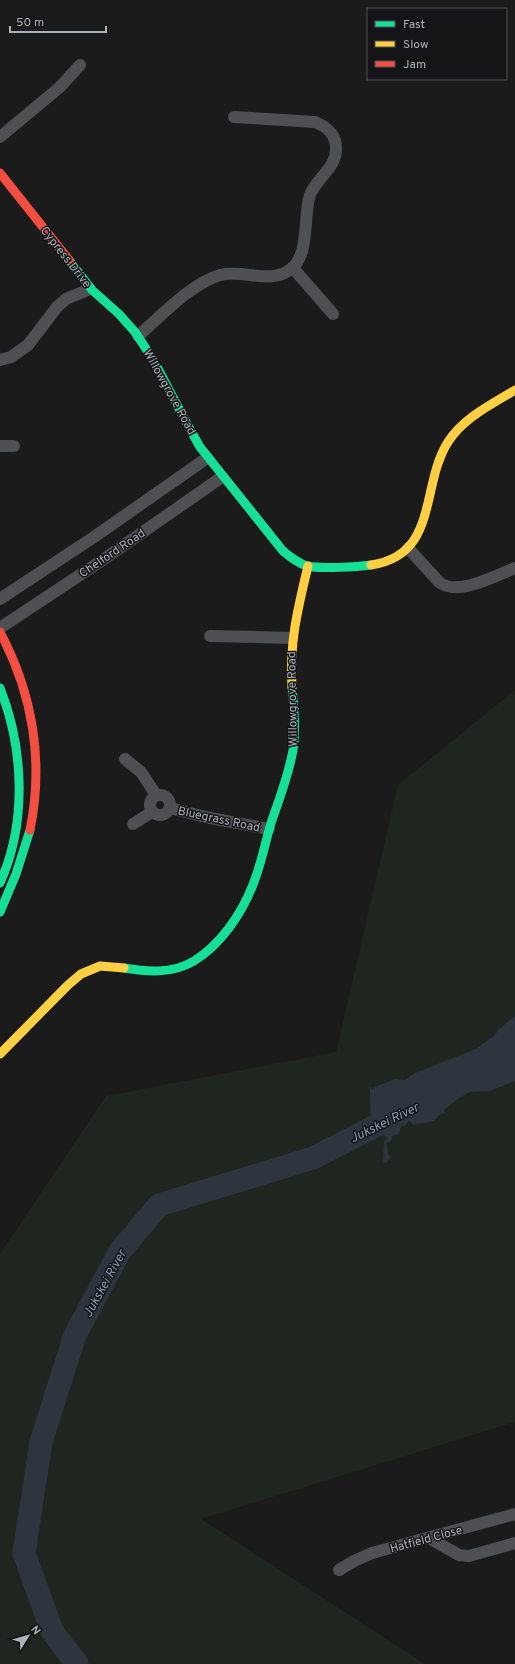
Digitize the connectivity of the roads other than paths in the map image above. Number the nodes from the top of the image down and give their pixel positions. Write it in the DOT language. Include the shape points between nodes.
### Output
graph roads {
  1 [pos="80,65"];
  2 [pos="234,117"];
  3 [pos="0,137"];
  4 [pos="0,173"];
  5 [pos="293,268"];
  6 [pos="90,289"];
  7 [pos="333,314"];
  8 [pos="138,336"];
  9 [pos="0,360"];
  10 [pos="515,390"];
  11 [pos="0,446"];
  12 [pos="14,446"];
  13 [pos="208,458"];
  14 [pos="222,477"];
  15 [pos="408,548"];
  16 [pos="308,566"];
  17 [pos="515,568"];
  18 [pos="0,599"];
  19 [pos="0,628"];
  20 [pos="0,632"];
  21 [pos="210,636"];
  22 [pos="292,638"];
  23 [pos="0,688"];
  24 [pos="125,759"];
  25 [pos="156,795"];
  26 [pos="170,808"];
  27 [pos="152,812"];
  28 [pos="133,824"];
  29 [pos="269,830"];
  30 [pos="0,884"];
  31 [pos="0,912"];
  32 [pos="0,1054"];
  33 [pos="515,1514"];
  34 [pos="429,1538"];
  35 [pos="515,1543"];
  36 [pos="339,1570"];
  1 -- 3 [label="street" via="60,87"];
  2 -- 5 [label="street" via="315,122 331,131 335,139 335,158 310,194 302,250"];
  4 -- 6 [label="street, Cypress Drive"];
  5 -- 7 [label="street"];
  5 -- 8 [label="street" via="275,276 222,274 210,278"];
  6 -- 8 [label="street, Cypress Drive" via="116,311"];
  6 -- 9 [label="street" via="66,299 28,345 11,357"];
  8 -- 13 [label="street, Willowgrove Road"];
  10 -- 15 [label="street" via="481,412 448,440 436,467 427,514"];
  11 -- 12 [label="street"];
  13 -- 14 [label="street, Willowgrove Road"];
  13 -- 18 [label="street, Chelford Road"];
  14 -- 16 [label="street, Willowgrove Road" via="272,538 295,560"];
  14 -- 19 [label="street, Chelford Road"];
  15 -- 16 [label="street" via="392,559 375,565"];
  15 -- 17 [label="street" via="439,582 451,588 458,588"];
  16 -- 22 [label="street, Willowgrove Road"];
  20 -- 31 [label="street" via="16,662 28,699 36,781 34,806 23,851"];
  21 -- 22 [label="street"];
  22 -- 29 [label="street, Willowgrove Road" via="293,752 285,786"];
  23 -- 30 [label="street" via="15,740 18,794 12,849"];
  24 -- 25 [label="street" via="141,772"];
  25 -- 26 [label="street" via="167,797"];
  25 -- 27 [label="street" via="150,800"];
  26 -- 27 [label="street" via="162,815"];
  26 -- 29 [label="street, Bluegrass Road"];
  27 -- 28 [label="street"];
  29 -- 32 [label="street, Willowgrove Road" via="246,899 233,920 204,955 164,972 111,967 98,967 87,971 66,986"];
  33 -- 34 [label="street, Hatfield Close"];
  34 -- 35 [label="street" via="463,1556"];
  34 -- 36 [label="street, Hatfield Close" via="363,1557"];
}
